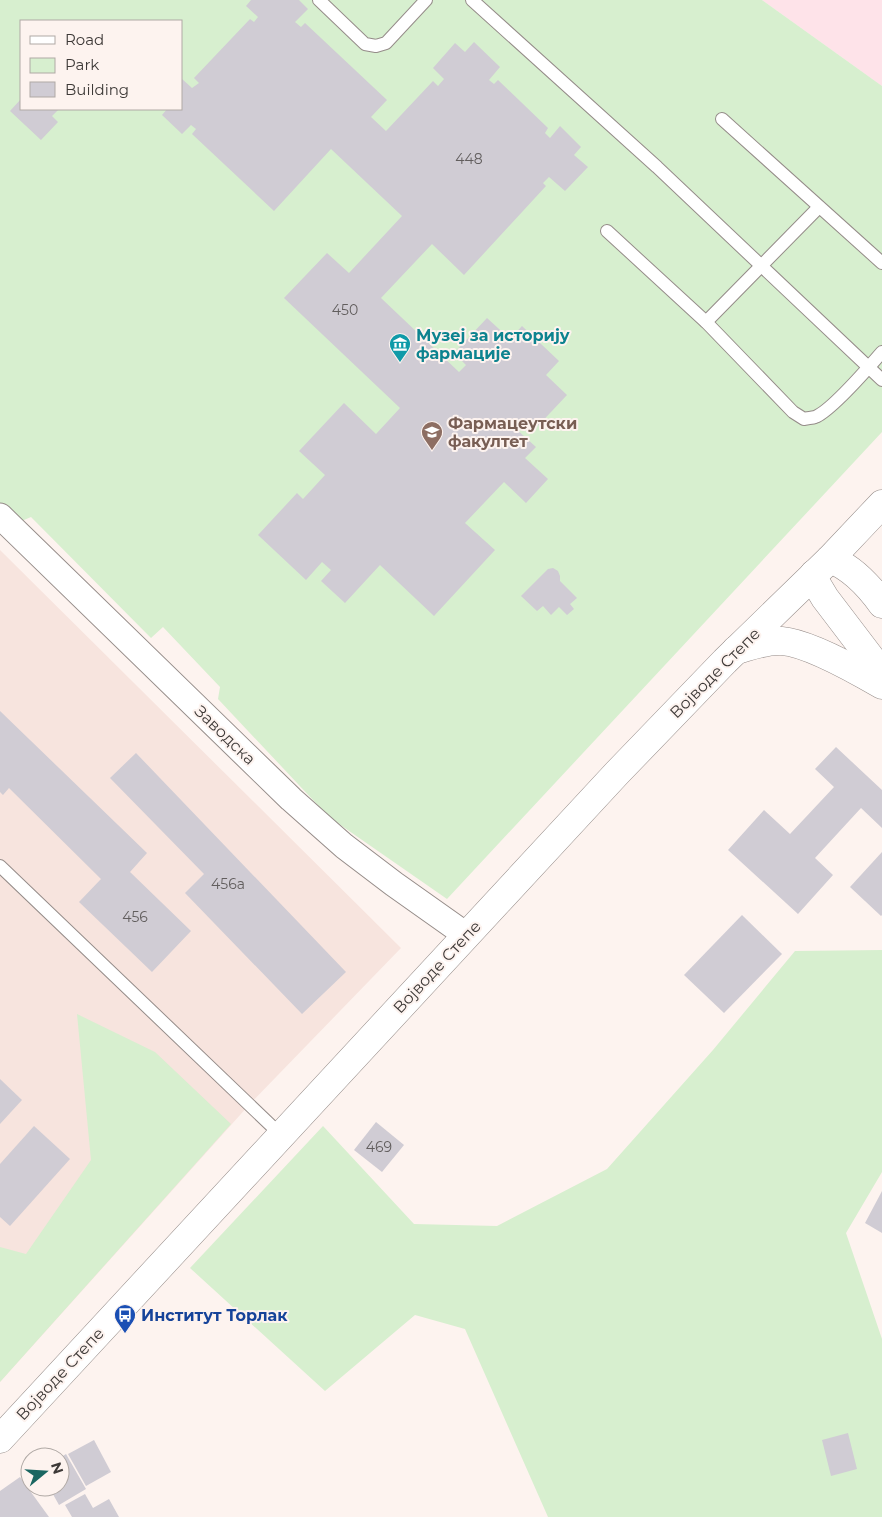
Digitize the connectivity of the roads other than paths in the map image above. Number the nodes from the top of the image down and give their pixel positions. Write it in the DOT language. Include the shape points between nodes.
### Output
graph roads {
  1 [pos="319,0"];
  2 [pos="426,0"];
  3 [pos="472,0"];
  4 [pos="722,119"];
  5 [pos="819,207"];
  6 [pos="607,231"];
  7 [pos="882,264"];
  8 [pos="762,265"];
  9 [pos="706,322"];
  10 [pos="882,352"];
  11 [pos="869,368"];
  12 [pos="882,380"];
  13 [pos="882,504"];
  14 [pos="0,516"];
  15 [pos="822,566"];
  16 [pos="882,604"];
  17 [pos="736,650"];
  18 [pos="882,673"];
  19 [pos="882,685"];
  20 [pos="0,866"];
  21 [pos="466,936"];
  22 [pos="282,1136"];
  23 [pos="0,1438"];
  1 -- 2 [label="lane" via="366,44 376,46 386,42"];
  3 -- 8 [label="lane"];
  4 -- 5 [label="lane"];
  5 -- 7 [label="lane"];
  5 -- 8 [label="lane"];
  6 -- 9 [label="lane"];
  8 -- 9 [label="lane"];
  8 -- 11 [label="lane"];
  9 -- 11 [label="lane" via="793,412 804,419 825,412"];
  10 -- 11 [label="lane"];
  11 -- 12 [label="lane"];
  13 -- 15 [label="street, Војводе Степе"];
  14 -- 21 [label="street, Заводска" via="291,799 344,846"];
  15 -- 16 [label="street" via="840,562"];
  15 -- 17 [label="street, Војводе Степе"];
  15 -- 18 [label="street" via="816,584"];
  17 -- 19 [label="street" via="763,642 782,641 800,645"];
  17 -- 21 [label="street, Војводе Степе"];
  20 -- 22 [label="lane"];
  21 -- 22 [label="street, Војводе Степе"];
  22 -- 23 [label="street, Војводе Степе"];
}
